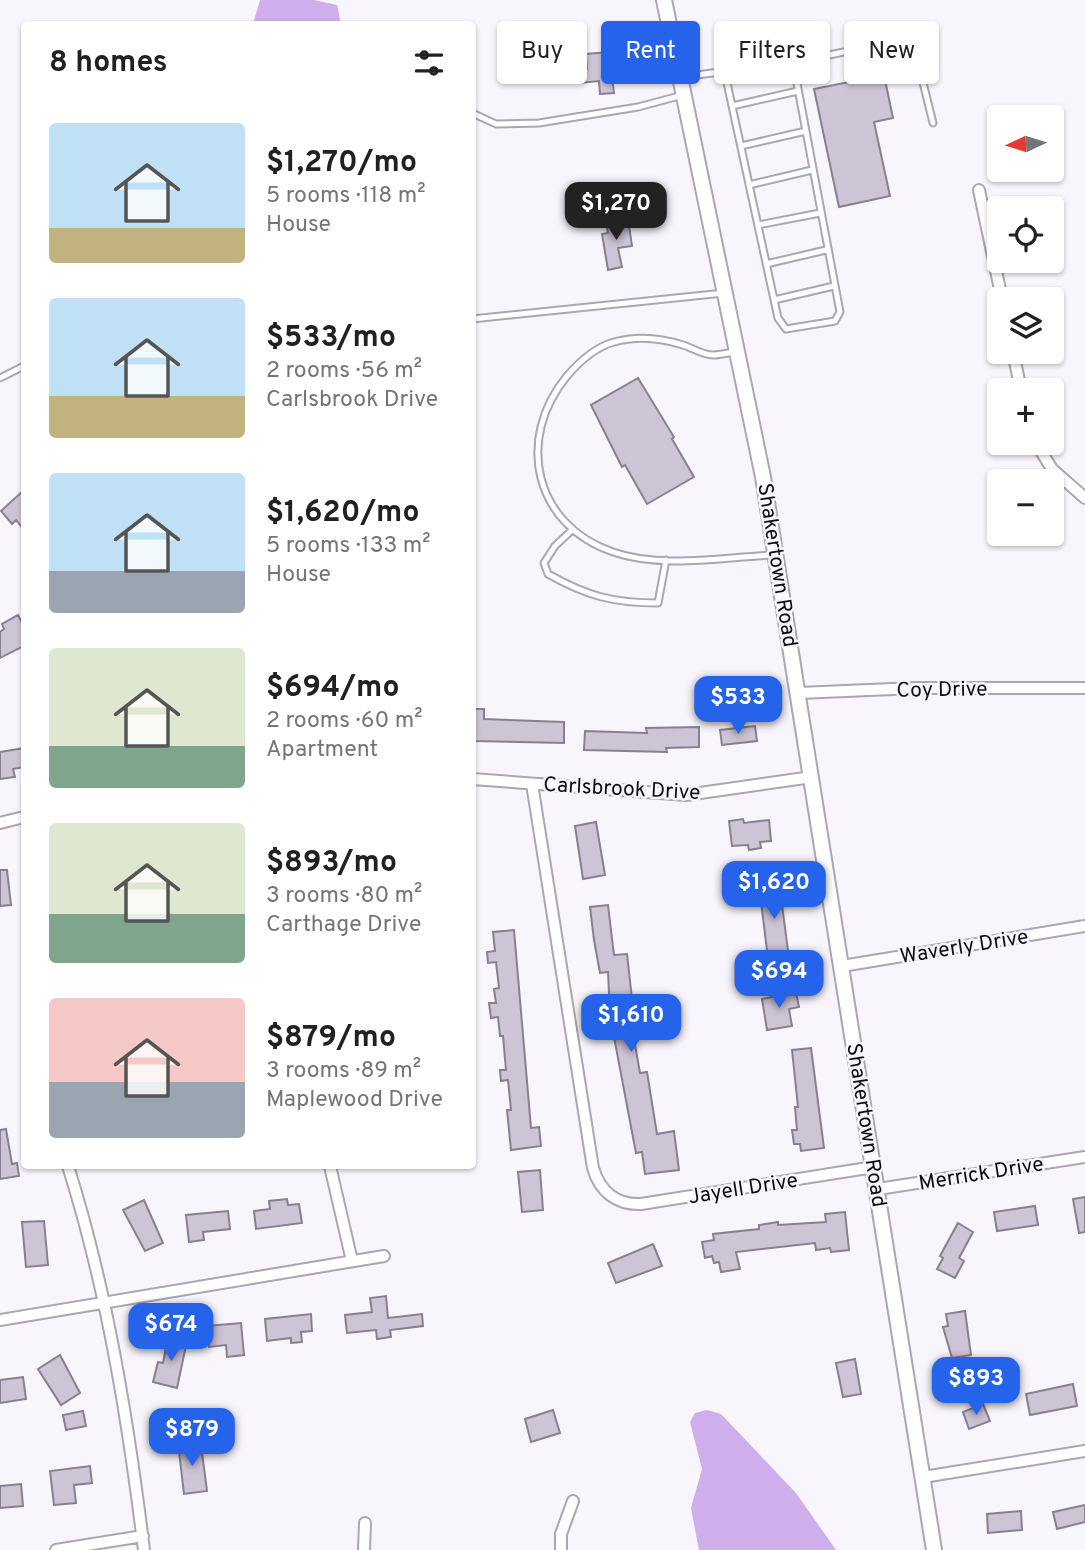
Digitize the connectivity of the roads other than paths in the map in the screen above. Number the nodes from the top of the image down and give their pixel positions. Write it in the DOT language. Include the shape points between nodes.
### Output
graph roads {
  1 [pos="664,0"];
  2 [pos="668,21"];
  3 [pos="830,55"];
  4 [pos="680,84"];
  5 [pos="727,84"];
  6 [pos="797,84"];
  7 [pos="798,91"];
  8 [pos="683,96"];
  9 [pos="732,106"];
  10 [pos="476,115"];
  11 [pos="933,123"];
  12 [pos="806,131"];
  13 [pos="741,146"];
  14 [pos="813,170"];
  15 [pos="749,185"];
  16 [pos="979,190"];
  17 [pos="820,212"];
  18 [pos="758,225"];
  19 [pos="827,250"];
  20 [pos="766,264"];
  21 [pos="834,286"];
  22 [pos="999,287"];
  23 [pos="725,293"];
  24 [pos="774,300"];
  25 [pos="476,319"];
  26 [pos="737,351"];
  27 [pos="21,368"];
  28 [pos="0,378"];
  29 [pos="1043,455"];
  30 [pos="1085,498"];
  31 [pos="572,530"];
  32 [pos="776,555"];
  33 [pos="666,560"];
  34 [pos="1085,688"];
  35 [pos="799,693"];
  36 [pos="812,777"];
  37 [pos="476,779"];
  38 [pos="532,784"];
  39 [pos="21,818"];
  40 [pos="0,823"];
  41 [pos="1085,926"];
  42 [pos="842,966"];
  43 [pos="1085,1157"];
  44 [pos="874,1167"];
  45 [pos="69,1169"];
  46 [pos="331,1169"];
  47 [pos="878,1189"];
  48 [pos="384,1256"];
  49 [pos="352,1261"];
  50 [pos="105,1303"];
  51 [pos="0,1320"];
  52 [pos="1085,1451"];
  53 [pos="923,1477"];
  54 [pos="573,1501"];
  55 [pos="365,1523"];
  56 [pos="143,1536"];
  57 [pos="56,1550"];
  58 [pos="144,1550"];
  59 [pos="365,1550"];
  60 [pos="561,1550"];
  61 [pos="934,1550"];
  1 -- 2 [label="street, Shakertown Road"];
  3 -- 11 [label="lane" via="912,38"];
  4 -- 8 [label="street, Shakertown Road"];
  5 -- 9 [label="lane"];
  6 -- 7 [label="lane"];
  7 -- 9 [label="lane"];
  7 -- 12 [label="lane"];
  8 -- 10 [label="lane" via="539,123 496,124"];
  8 -- 23 [label="street, Shakertown Road"];
  9 -- 13 [label="lane"];
  12 -- 13 [label="lane"];
  12 -- 14 [label="lane"];
  13 -- 15 [label="lane"];
  14 -- 15 [label="lane"];
  14 -- 17 [label="lane"];
  15 -- 18 [label="lane"];
  16 -- 22 [label="street"];
  17 -- 18 [label="lane"];
  17 -- 19 [label="lane"];
  18 -- 20 [label="lane"];
  19 -- 20 [label="lane"];
  19 -- 21 [label="lane"];
  20 -- 24 [label="lane"];
  21 -- 24 [label="lane"];
  21 -- 24 [label="lane" via="840,312 835,321 786,329"];
  23 -- 25 [label="lane"];
  23 -- 26 [label="street, Shakertown Road"];
  26 -- 31 [label="lane" via="713,355 645,338 614,342 572,370 554,391 543,415 537,459 541,483"];
  26 -- 32 [label="street, Shakertown Road"];
  27 -- 28 [label="lane"];
  29 -- 30 [label="street" via="1052,469"];
  31 -- 33 [label="lane" via="614,552"];
  31 -- 33 [label="lane" via="544,564 548,574 583,593 624,603 658,603"];
  32 -- 33 [label="lane"];
  32 -- 35 [label="street, Shakertown Road"];
  34 -- 35 [label="street, Coy Drive"];
  35 -- 36 [label="street, Shakertown Road"];
  36 -- 38 [label="street, Carlsbrook Drive" via="686,795"];
  36 -- 42 [label="street, Shakertown Road"];
  37 -- 38 [label="street, Carlsbrook Drive"];
  38 -- 44 [label="street, Jayell Drive" via="593,1168 600,1185 613,1198 641,1203"];
  39 -- 40 [label="street"];
  41 -- 42 [label="street, Waverly Drive"];
  42 -- 44 [label="street, Shakertown Road"];
  43 -- 47 [label="street, Merrick Drive"];
  44 -- 47 [label="street, Shakertown Road"];
  45 -- 50 [label="street" via="96,1256"];
  46 -- 49 [label="street"];
  47 -- 53 [label="street, Shakertown Road"];
  48 -- 49 [label="street"];
  49 -- 50 [label="street"];
  50 -- 51 [label="street"];
  50 -- 56 [label="street"];
  52 -- 53 [label="street"];
  53 -- 61 [label="street, Shakertown Road"];
  54 -- 60 [label="street" via="561,1534"];
  55 -- 59 [label="street"];
  56 -- 57 [label="street"];
  56 -- 58 [label="street"];
}
